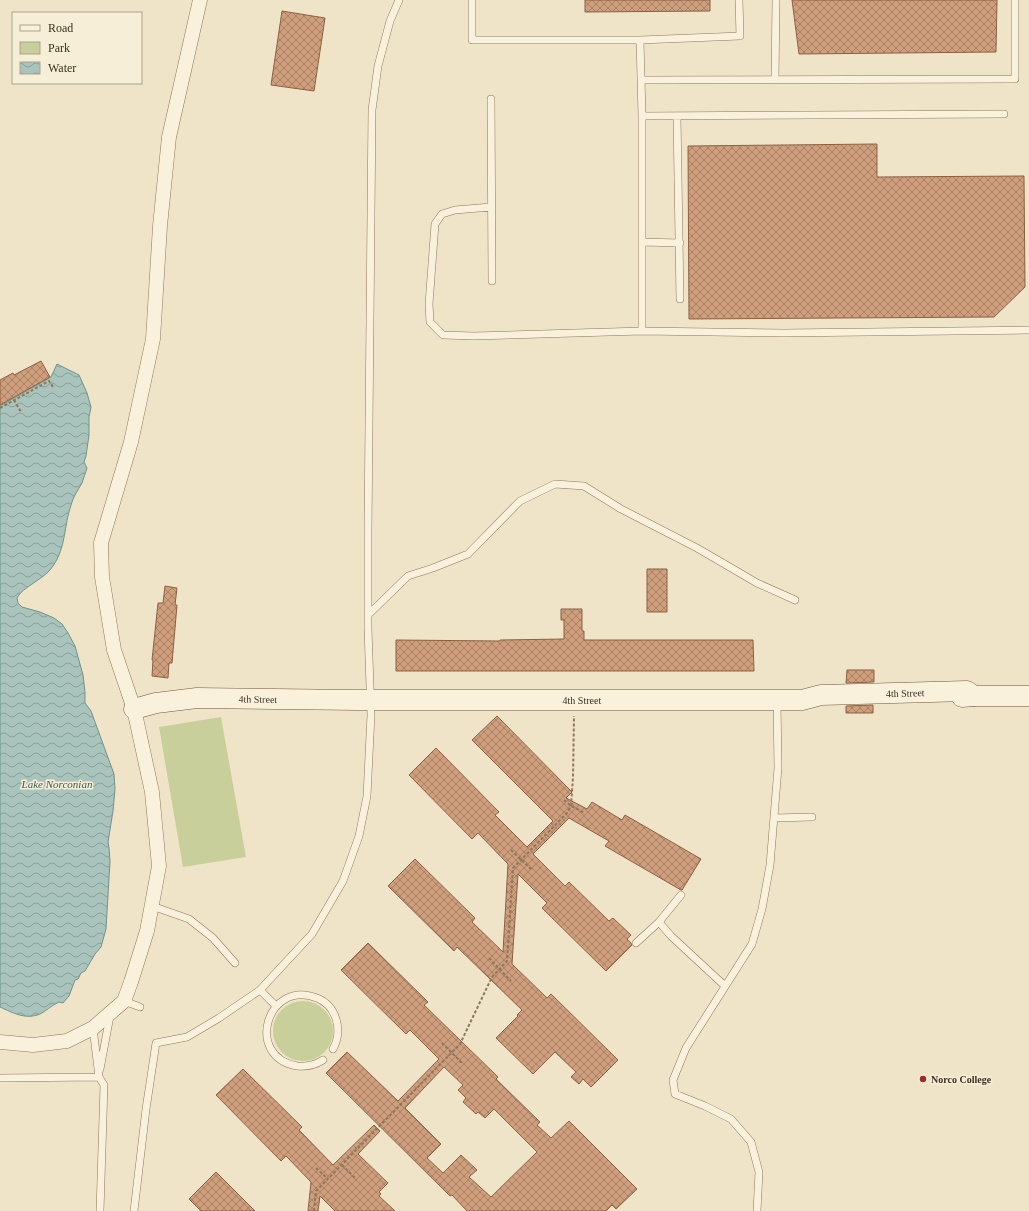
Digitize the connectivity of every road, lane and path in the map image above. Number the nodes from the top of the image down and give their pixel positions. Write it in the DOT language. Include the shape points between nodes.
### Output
graph roads {
  1 [pos="200,0"];
  2 [pos="399,0"];
  3 [pos="472,0"];
  4 [pos="739,0"];
  5 [pos="776,0"];
  6 [pos="1015,0"];
  7 [pos="640,40"];
  8 [pos="641,80"];
  9 [pos="775,80"];
  10 [pos="490,99"];
  11 [pos="1004,114"];
  12 [pos="642,116"];
  13 [pos="677,116"];
  14 [pos="491,207"];
  15 [pos="643,242"];
  16 [pos="680,243"];
  17 [pos="492,281"];
  18 [pos="680,299"];
  19 [pos="1029,330"];
  20 [pos="642,331"];
  21 [pos="53,387"];
  22 [pos="14,400"];
  23 [pos="0,408"];
  24 [pos="21,412"];
  25 [pos="795,600"];
  26 [pos="369,614"];
  27 [pos="1029,696"];
  28 [pos="370,700"];
  29 [pos="574,700"];
  30 [pos="777,700"];
  31 [pos="134,708"];
  32 [pos="564,800"];
  33 [pos="571,806"];
  34 [pos="585,813"];
  35 [pos="812,817"];
  36 [pos="774,818"];
  37 [pos="511,850"];
  38 [pos="521,860"];
  39 [pos="532,870"];
  40 [pos="681,895"];
  41 [pos="152,906"];
  42 [pos="658,922"];
  43 [pos="636,943"];
  44 [pos="489,958"];
  45 [pos="235,963"];
  46 [pos="500,970"];
  47 [pos="511,981"];
  48 [pos="725,986"];
  49 [pos="260,990"];
  50 [pos="124,1001"];
  51 [pos="276,1006"];
  52 [pos="140,1007"];
  53 [pos="110,1012"];
  54 [pos="93,1028"];
  55 [pos="0,1042"];
  56 [pos="442,1043"];
  57 [pos="333,1049"];
  58 [pos="451,1053"];
  59 [pos="322,1060"];
  60 [pos="463,1064"];
  61 [pos="99,1077"];
  62 [pos="0,1078"];
  63 [pos="342,1165"];
  64 [pos="316,1168"];
  65 [pos="328,1179"];
  66 [pos="356,1179"];
  67 [pos="100,1211"];
  68 [pos="134,1211"];
  69 [pos="314,1211"];
  70 [pos="757,1211"];
  1 -- 31 [label="street" via="169,137 153,339 131,442 101,543 102,577 114,650"];
  2 -- 26 [label="lane" via="390,21 378,66 372,110"];
  3 -- 7 [label="lane" via="472,40"];
  4 -- 7 [label="lane" via="740,36"];
  5 -- 9 [label="lane"];
  6 -- 9 [label="lane" via="1015,79"];
  7 -- 8 [label="lane"];
  8 -- 9 [label="lane"];
  8 -- 12 [label="lane"];
  10 -- 14 [label="lane"];
  11 -- 13 [label="lane"];
  12 -- 13 [label="lane"];
  12 -- 15 [label="lane"];
  13 -- 16 [label="lane"];
  14 -- 17 [label="lane"];
  14 -- 20 [label="lane" via="455,210 442,214 435,224 430,322 444,335"];
  15 -- 16 [label="lane"];
  15 -- 20 [label="lane"];
  16 -- 18 [label="lane"];
  19 -- 20 [label="lane" via="783,333"];
  21 -- 22 [label="path" via="49,381"];
  22 -- 23 [label="path"];
  22 -- 24 [label="path"];
  25 -- 26 [label="lane" via="757,583 584,486 555,484 520,501 468,554 408,576"];
  26 -- 28 [label="lane"];
  27 -- 30 [label="street, 4th Street" via="971,693 940,700"];
  28 -- 29 [label="street, 4th Street"];
  28 -- 31 [label="street, 4th Street" via="198,698"];
  28 -- 49 [label="lane" via="367,796 359,836 343,881 312,934"];
  29 -- 30 [label="street, 4th Street"];
  29 -- 33 [label="path"];
  30 -- 36 [label="lane" via="778,768"];
  31 -- 41 [label="street" via="152,792 159,866"];
  32 -- 33 [label="path"];
  33 -- 34 [label="path"];
  33 -- 38 [label="path"];
  35 -- 36 [label="lane"];
  36 -- 48 [label="lane" via="770,864 762,909 752,944"];
  37 -- 38 [label="path"];
  38 -- 39 [label="path"];
  38 -- 46 [label="path" via="513,868 507,961"];
  40 -- 42 [label="lane"];
  41 -- 45 [label="lane" via="189,919 213,938"];
  41 -- 50 [label="street" via="147,932"];
  42 -- 43 [label="lane"];
  42 -- 48 [label="lane"];
  44 -- 46 [label="path"];
  46 -- 47 [label="path"];
  46 -- 58 [label="path" via="492,977 460,1044"];
  48 -- 70 [label="lane" via="686,1048 673,1080 675,1094 731,1119 751,1142 759,1172"];
  49 -- 51 [label="lane"];
  49 -- 68 [label="lane" via="187,1037 156,1043"];
  50 -- 52 [label="lane"];
  50 -- 53 [label="street"];
  51 -- 57 [label="lane" via="287,998 300,995 314,997 326,1004 334,1015 338,1028 338,1037"];
  51 -- 59 [label="lane" via="268,1019 266,1034 274,1053 291,1065 301,1066"];
  53 -- 54 [label="street"];
  53 -- 61 [label="lane"];
  54 -- 55 [label="street" via="67,1041 33,1045"];
  54 -- 61 [label="lane"];
  56 -- 58 [label="path"];
  58 -- 60 [label="path"];
  58 -- 63 [label="path"];
  61 -- 62 [label="lane"];
  61 -- 67 [label="lane" via="104,1085"];
  63 -- 65 [label="path"];
  63 -- 66 [label="path"];
  64 -- 65 [label="path"];
  65 -- 69 [label="path" via="316,1191"];
}
